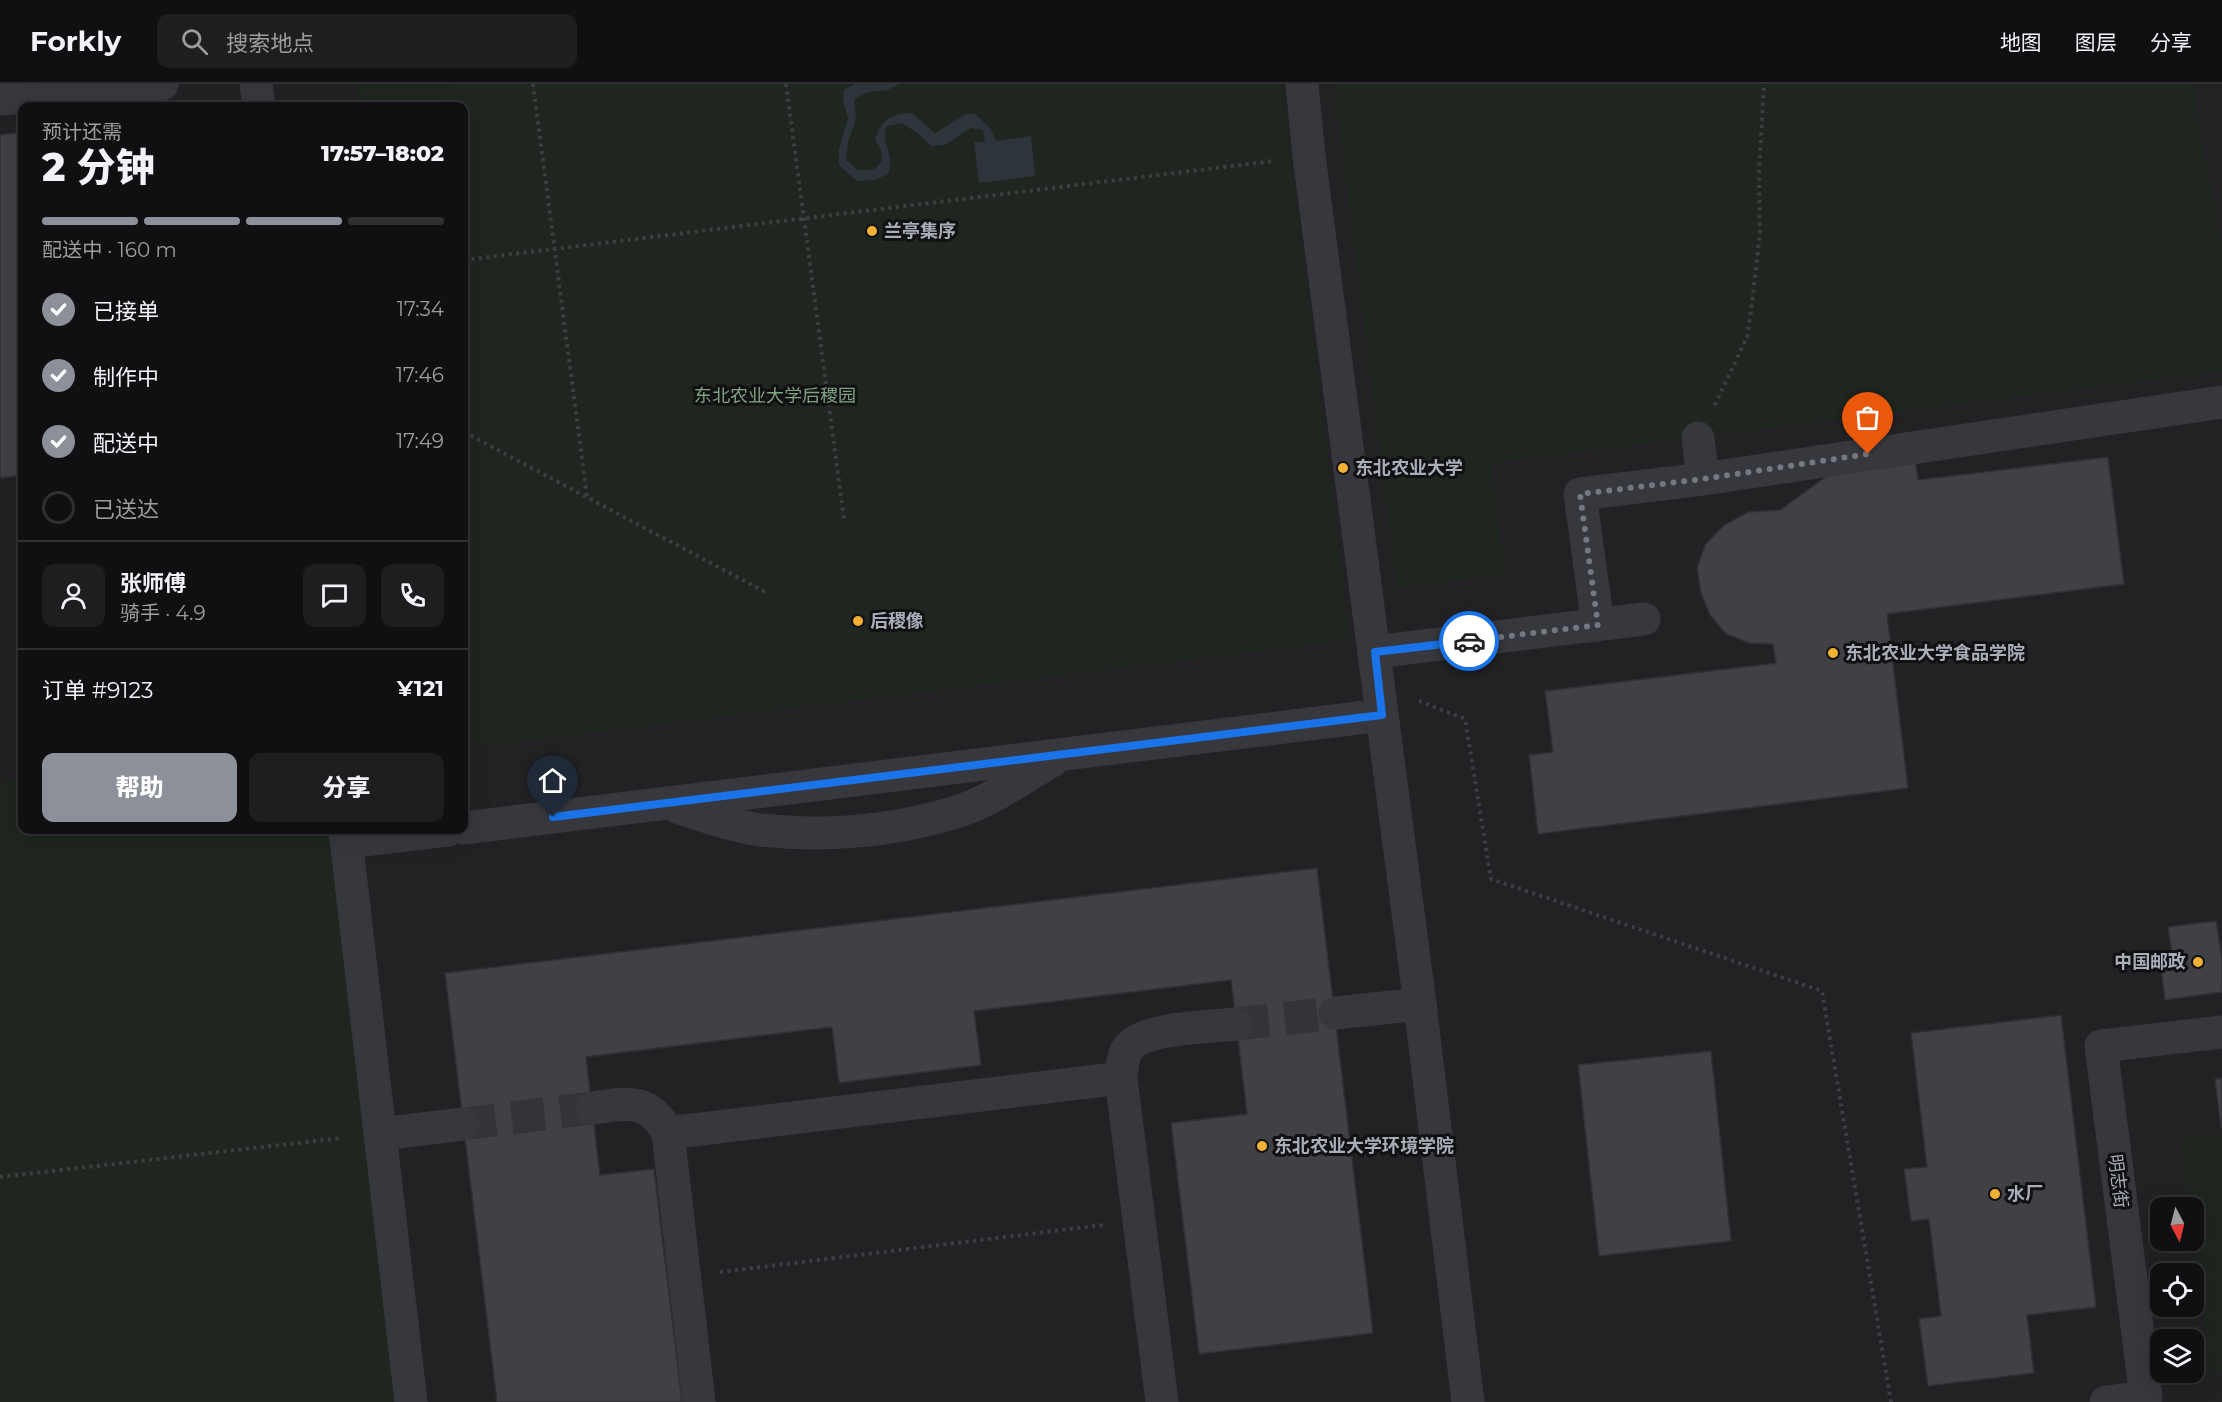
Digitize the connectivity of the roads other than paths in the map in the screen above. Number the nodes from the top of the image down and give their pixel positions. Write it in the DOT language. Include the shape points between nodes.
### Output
graph roads {
  1 [pos="162,84"];
  2 [pos="256,84"];
  3 [pos="1302,84"];
  4 [pos="0,99"];
  5 [pos="258,102"];
  6 [pos="2222,402"];
  7 [pos="1698,438"];
  8 [pos="1703,479"];
  9 [pos="1644,619"];
  10 [pos="1598,625"];
  11 [pos="1375,652"];
  12 [pos="1380,700"];
  13 [pos="1063,754"];
  14 [pos="665,803"];
  15 [pos="468,828"];
  16 [pos="380,834"];
  17 [pos="346,836"];
  18 [pos="1420,1004"];
  19 [pos="1335,1013"];
  20 [pos="1236,1024"];
  21 [pos="2222,1032"];
  22 [pos="1121,1078"];
  23 [pos="592,1108"];
  24 [pos="463,1124"];
  25 [pos="668,1133"];
  26 [pos="381,1134"];
  27 [pos="411,1402"];
  28 [pos="699,1402"];
  29 [pos="1162,1402"];
  30 [pos="1468,1402"];
  31 [pos="2106,1402"];
  1 -- 4 [label="street"];
  2 -- 5 [label="street"];
  3 -- 11 [label="street"];
  6 -- 8 [label="street"];
  7 -- 8 [label="street"];
  8 -- 10 [label="street" via="1580,494"];
  9 -- 10 [label="street"];
  10 -- 11 [label="street"];
  11 -- 12 [label="street"];
  12 -- 13 [label="street"];
  12 -- 18 [label="street"];
  13 -- 14 [label="street"];
  13 -- 14 [label="street" via="1004,790 958,811 890,827 822,834 759,830"];
  14 -- 15 [label="street"];
  16 -- 17 [label="street"];
  17 -- 26 [label="street"];
  18 -- 19 [label="street"];
  18 -- 30 [label="street"];
  20 -- 22 [label="street" via="1139,1039 1127,1049"];
  21 -- 31 [label="street, 明志街" via="2101,1046 2146,1397"];
  22 -- 25 [label="street"];
  22 -- 29 [label="street"];
  23 -- 25 [label="street" via="640,1105 661,1121"];
  24 -- 26 [label="street"];
  25 -- 28 [label="street"];
  26 -- 27 [label="street"];
}
